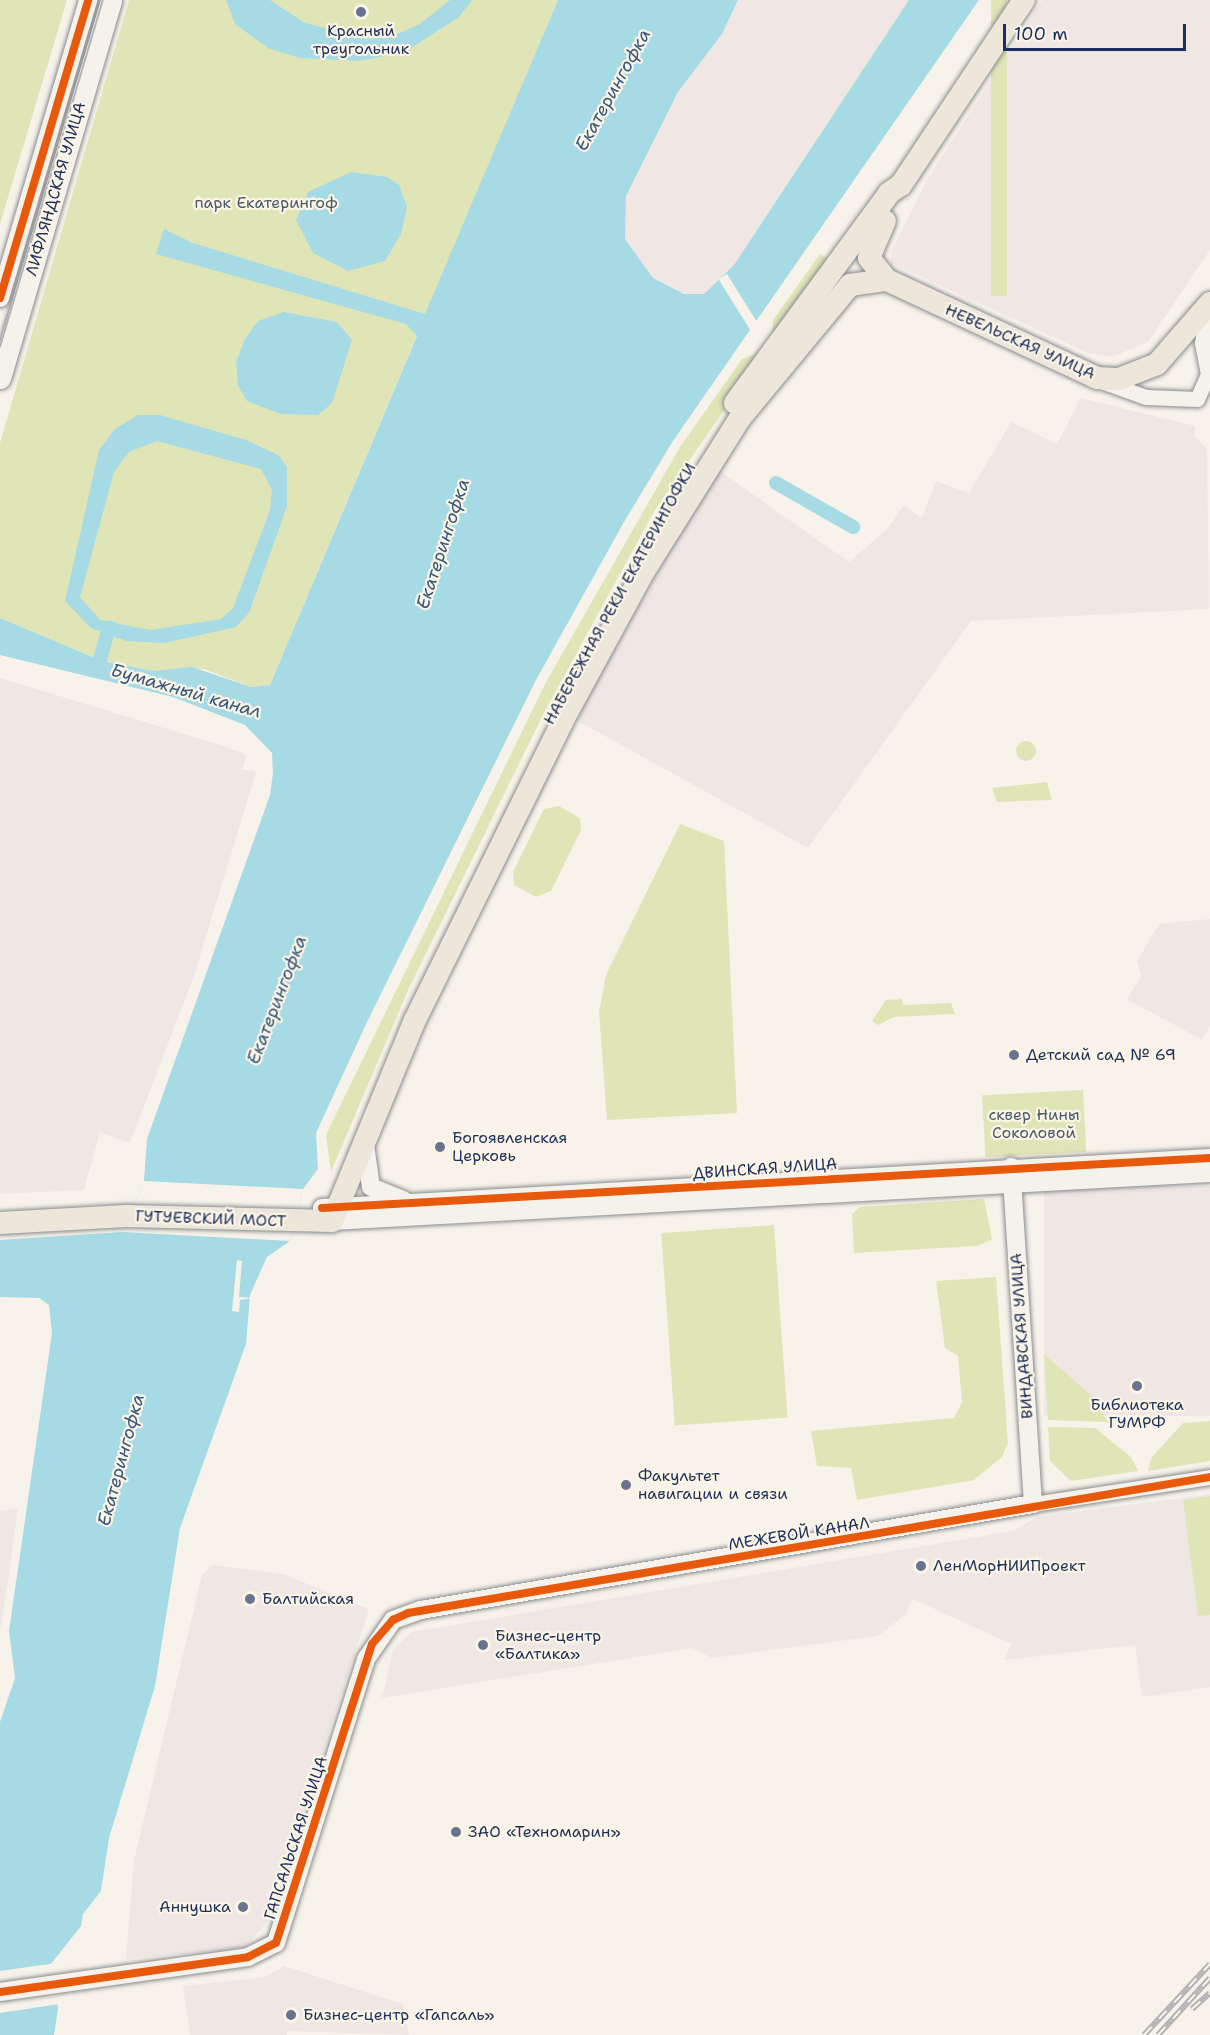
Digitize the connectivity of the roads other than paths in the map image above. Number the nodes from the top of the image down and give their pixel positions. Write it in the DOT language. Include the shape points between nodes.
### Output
graph roads {
  1 [pos="88,0"];
  2 [pos="111,0"];
  3 [pos="1024,0"];
  4 [pos="901,185"];
  5 [pos="887,280"];
  6 [pos="844,290"];
  7 [pos="0,298"];
  8 [pos="1209,304"];
  9 [pos="0,378"];
  10 [pos="1097,378"];
  11 [pos="365,1140"];
  12 [pos="1210,1158"];
  13 [pos="1210,1173"];
  14 [pos="1011,1176"];
  15 [pos="416,1204"];
  16 [pos="0,1210"];
  17 [pos="129,1210"];
  18 [pos="318,1213"];
  19 [pos="0,1223"];
  20 [pos="1210,1477"];
  21 [pos="1033,1504"];
  22 [pos="393,1620"];
  23 [pos="0,1992"];
  1 -- 7 [label="street, ЛИФЛЯНДСКАЯ УЛИЦА"];
  2 -- 9 [label="main road, ЛИФЛЯНДСКАЯ УЛИЦА"];
  3 -- 4 [label="main road, НАБЕРЕЖНАЯ РЕКИ ЕКАТЕРИНГОФКИ"];
  4 -- 5 [label="main road" via="899,200 869,249 871,263"];
  4 -- 18 [label="main road, НАБЕРЕЖНАЯ РЕКИ ЕКАТЕРИНГОФКИ" via="889,193 710,436 632,566 402,1016"];
  5 -- 6 [label="main road, НЕВЕЛЬСКАЯ УЛИЦА" via="856,281"];
  5 -- 10 [label="main road, НЕВЕЛЬСКАЯ УЛИЦА"];
  6 -- 11 [label="main road, НАБЕРЕЖНАЯ РЕКИ ЕКАТЕРИНГОФКИ" via="721,444 644,571 563,720 425,999"];
  8 -- 10 [label="main road, НЕВЕЛЬСКАЯ УЛИЦА" via="1157,364 1119,379"];
  8 -- 10 [label="street" via="1202,343 1208,374 1197,399 1146,398 1120,392"];
  11 -- 15 [label="street" via="371,1187"];
  11 -- 18 [label="main road, НАБЕРЕЖНАЯ РЕКИ ЕКАТЕРИНГОФКИ"];
  12 -- 14 [label="street, ДВИНСКАЯ УЛИЦА"];
  13 -- 14 [label="street, ДВИНСКАЯ УЛИЦА"];
  14 -- 15 [label="street, ДВИНСКАЯ УЛИЦА"];
  14 -- 18 [label="street, ДВИНСКАЯ УЛИЦА"];
  14 -- 21 [label="street, ВИНДАВСКАЯ УЛИЦА"];
  15 -- 18 [label="street, ДВИНСКАЯ УЛИЦА"];
  16 -- 17 [label="main road"];
  17 -- 18 [label="main road, ГУТУЕВСКИЙ МОСТ"];
  17 -- 19 [label="main road"];
  20 -- 21 [label="street, МЕЖЕВОЙ КАНАЛ"];
  21 -- 22 [label="street, МЕЖЕВОЙ КАНАЛ" via="421,1610"];
  22 -- 23 [label="street, ГАПСАЛЬСКАЯ УЛИЦА" via="372,1644 276,1943 248,1957"];
}
